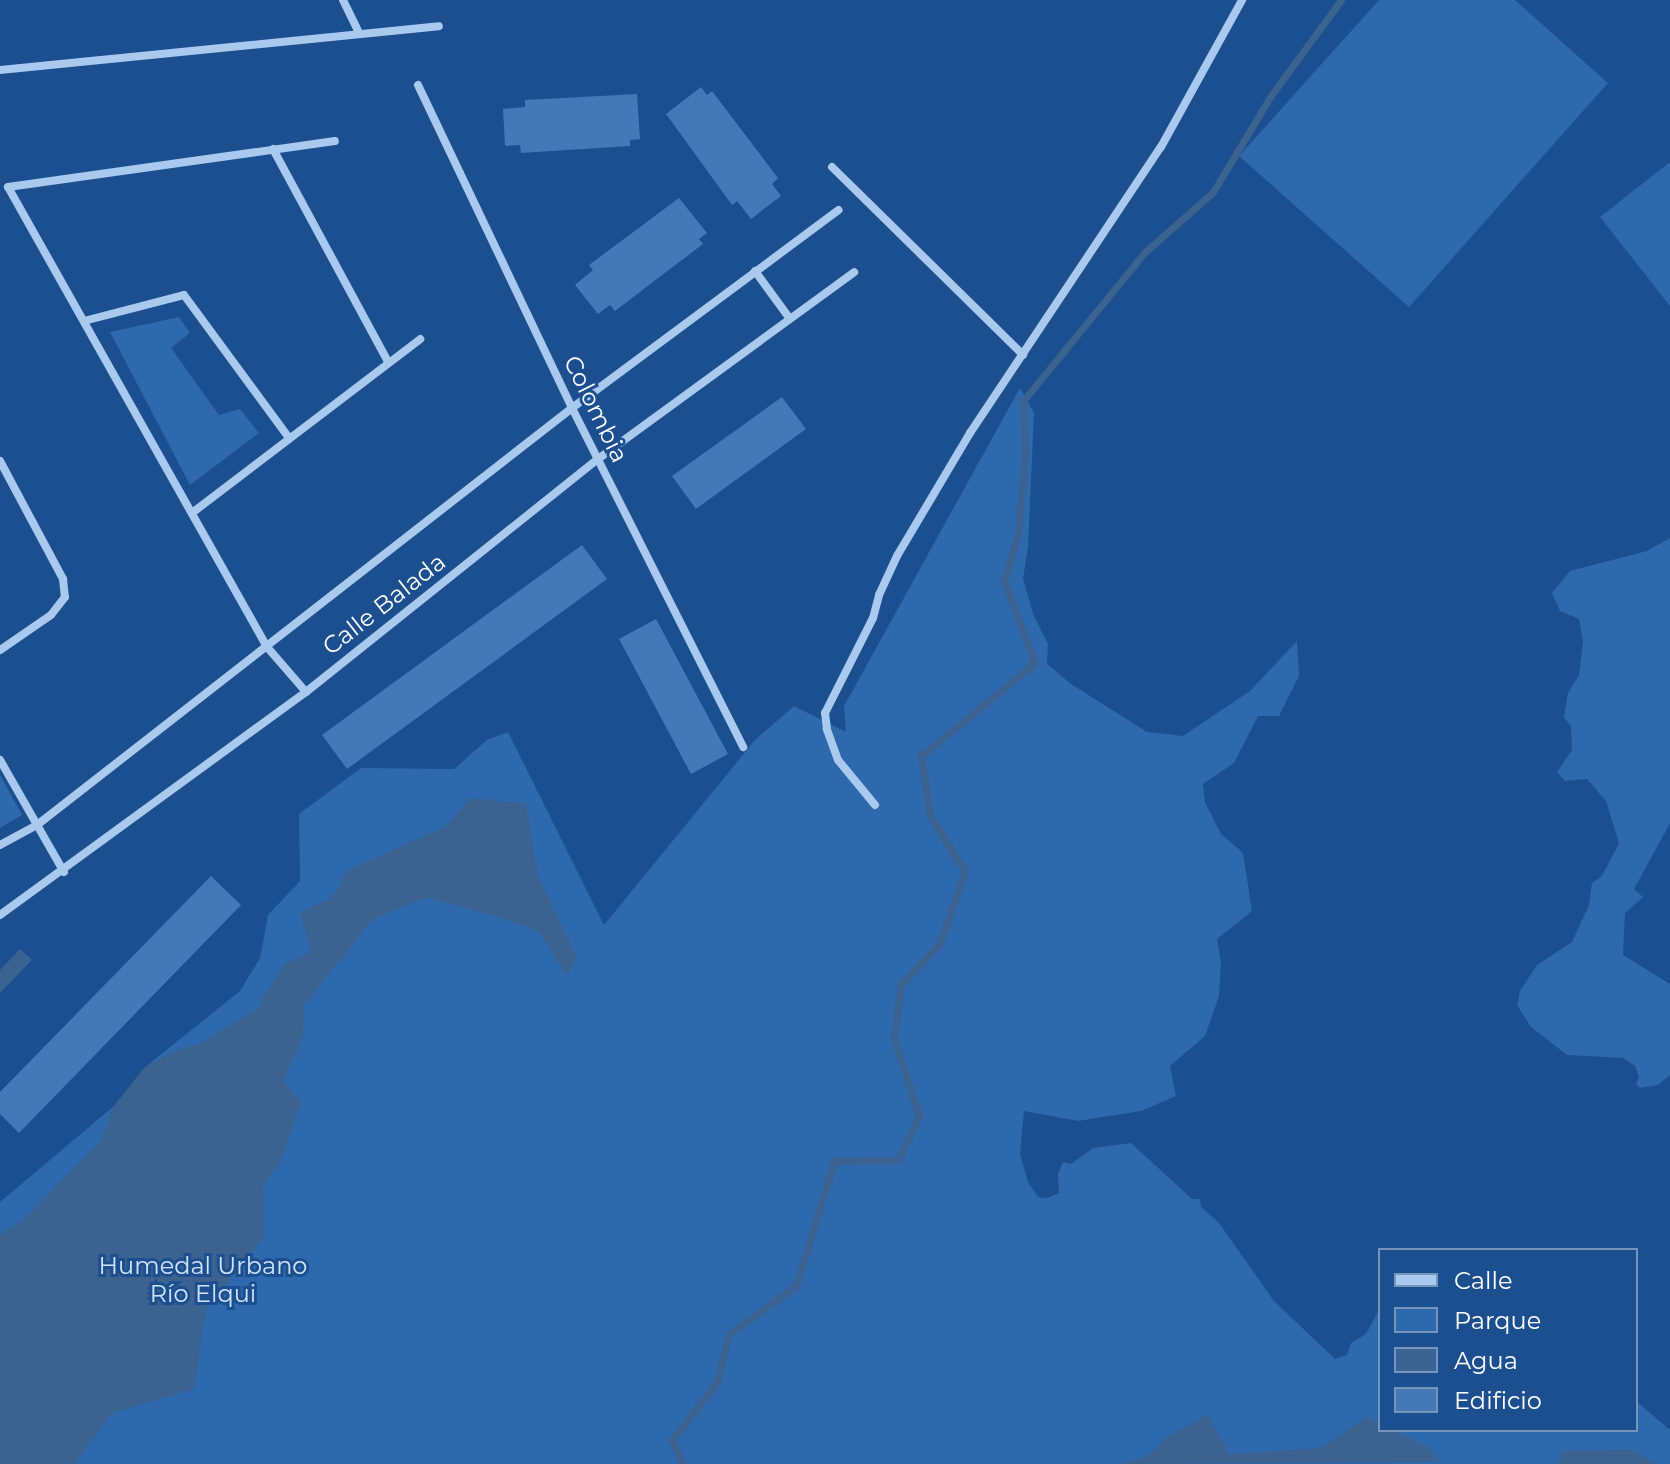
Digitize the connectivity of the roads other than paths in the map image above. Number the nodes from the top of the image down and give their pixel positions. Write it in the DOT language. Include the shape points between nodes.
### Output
graph roads {
  1 [pos="343,0"];
  2 [pos="1242,0"];
  3 [pos="439,26"];
  4 [pos="359,33"];
  5 [pos="0,70"];
  6 [pos="418,85"];
  7 [pos="335,141"];
  8 [pos="273,149"];
  9 [pos="832,167"];
  10 [pos="839,210"];
  11 [pos="755,271"];
  12 [pos="854,272"];
  13 [pos="790,319"];
  14 [pos="84,321"];
  15 [pos="420,339"];
  16 [pos="1023,355"];
  17 [pos="388,362"];
  18 [pos="572,408"];
  19 [pos="289,438"];
  20 [pos="598,459"];
  21 [pos="0,461"];
  22 [pos="192,513"];
  23 [pos="267,647"];
  24 [pos="0,650"];
  25 [pos="306,692"];
  26 [pos="743,747"];
  27 [pos="0,760"];
  28 [pos="875,805"];
  29 [pos="37,825"];
  30 [pos="0,845"];
  31 [pos="64,872"];
  32 [pos="0,915"];
  1 -- 4 [label="street"];
  2 -- 16 [label="street" via="1161,147"];
  3 -- 4 [label="street"];
  4 -- 5 [label="street"];
  6 -- 18 [label="street, Colombia"];
  7 -- 8 [label="street"];
  8 -- 14 [label="street" via="8,187"];
  8 -- 17 [label="street"];
  9 -- 16 [label="street"];
  10 -- 11 [label="street, Calle Balada"];
  11 -- 13 [label="street"];
  11 -- 18 [label="street, Calle Balada"];
  12 -- 13 [label="street, Calle Balada"];
  13 -- 20 [label="street, Calle Balada"];
  14 -- 19 [label="street" via="184,295"];
  14 -- 22 [label="street"];
  15 -- 17 [label="street"];
  16 -- 28 [label="street" via="897,556 873,618 825,713 838,760"];
  17 -- 19 [label="street"];
  18 -- 20 [label="street, Colombia"];
  18 -- 23 [label="street, Calle Balada"];
  19 -- 22 [label="street"];
  20 -- 25 [label="street, Calle Balada"];
  20 -- 26 [label="street, Colombia"];
  21 -- 24 [label="street" via="63,579 65,597 51,615"];
  22 -- 23 [label="street"];
  23 -- 25 [label="street"];
  23 -- 29 [label="street, Calle Balada"];
  25 -- 31 [label="street, Calle Balada"];
  27 -- 29 [label="street"];
  29 -- 30 [label="street, Calle Balada"];
  29 -- 31 [label="street"];
  31 -- 32 [label="street, Calle Balada"];
}
